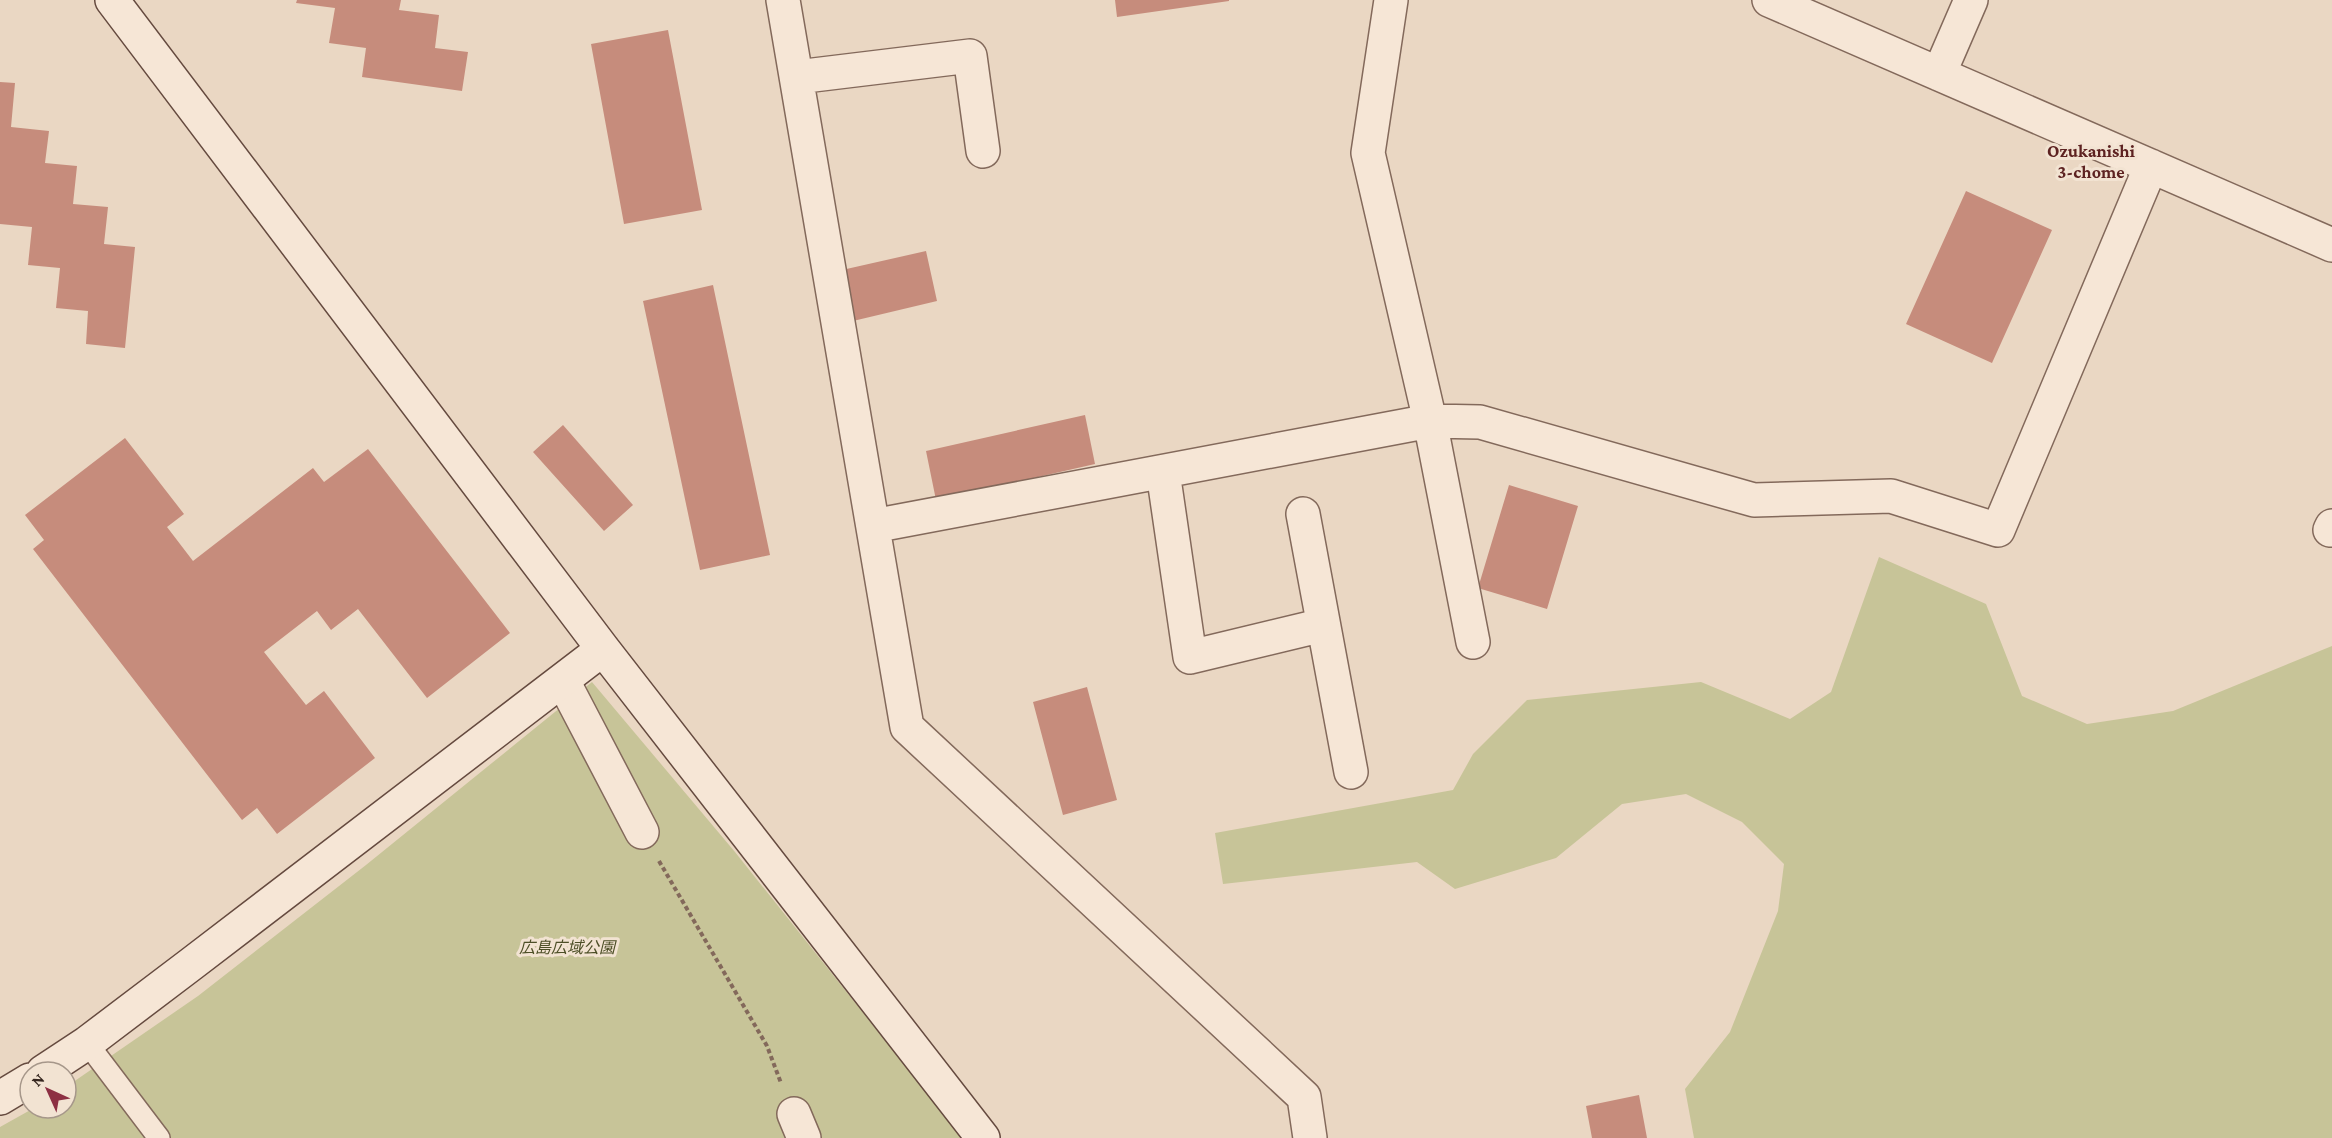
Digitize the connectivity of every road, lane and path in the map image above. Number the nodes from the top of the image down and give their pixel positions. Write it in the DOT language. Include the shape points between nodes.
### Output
graph roads {
  1 [pos="112,0"];
  2 [pos="783,0"];
  3 [pos="1390,0"];
  4 [pos="1769,0"];
  5 [pos="1971,0"];
  6 [pos="1939,74"];
  7 [pos="797,77"];
  8 [pos="983,151"];
  9 [pos="2151,166"];
  10 [pos="2332,245"];
  11 [pos="1430,421"];
  12 [pos="1163,472"];
  13 [pos="1303,514"];
  14 [pos="873,526"];
  15 [pos="1323,625"];
  16 [pos="1473,642"];
  17 [pos="603,650"];
  18 [pos="563,681"];
  19 [pos="1351,772"];
  20 [pos="642,832"];
  21 [pos="87,1043"];
  22 [pos="61,1060"];
  23 [pos="18,1087"];
  24 [pos="0,1098"];
  25 [pos="799,1126"];
  26 [pos="159,1138"];
  27 [pos="983,1138"];
  28 [pos="1310,1138"];
  1 -- 17 [label="street"];
  2 -- 7 [label="street"];
  3 -- 11 [label="street" via="1368,153"];
  4 -- 6 [label="street"];
  5 -- 6 [label="street"];
  6 -- 9 [label="street"];
  7 -- 8 [label="street" via="970,56"];
  7 -- 14 [label="street"];
  9 -- 10 [label="street"];
  9 -- 11 [label="street" via="1998,530 1891,496 1754,500 1480,422"];
  11 -- 12 [label="street"];
  11 -- 16 [label="street"];
  12 -- 14 [label="street"];
  12 -- 15 [label="street" via="1190,657"];
  13 -- 15 [label="street"];
  14 -- 28 [label="street" via="907,727 1304,1097"];
  15 -- 19 [label="street"];
  17 -- 18 [label="street"];
  17 -- 27 [label="street"];
  18 -- 20 [label="street"];
  18 -- 21 [label="street"];
  20 -- 25 [label="path" via="766,1046"];
  21 -- 22 [label="street"];
  21 -- 26 [label="lane"];
  23 -- 24 [label="street"];
}
